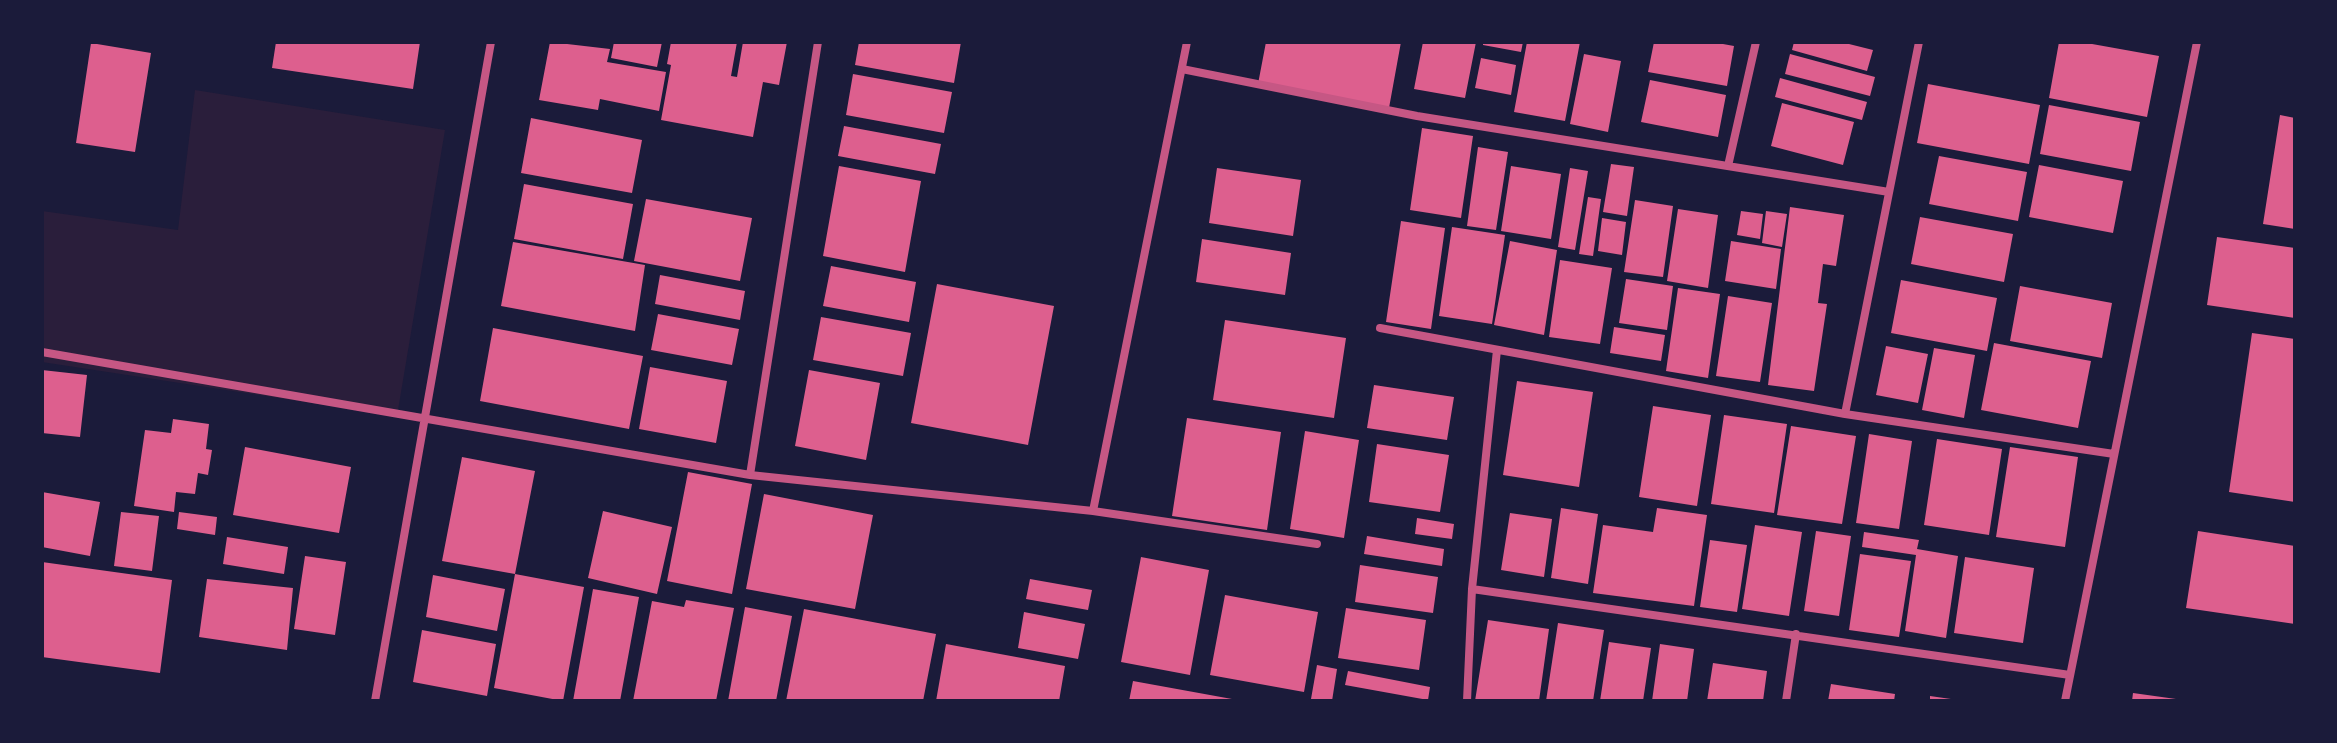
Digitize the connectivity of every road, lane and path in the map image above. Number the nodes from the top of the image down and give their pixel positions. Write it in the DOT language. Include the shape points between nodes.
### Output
graph roads {
  1 [pos="491,42"];
  2 [pos="818,42"];
  3 [pos="1187,42"];
  4 [pos="1756,42"];
  5 [pos="1919,42"];
  6 [pos="2197,42"];
  7 [pos="1182,69"];
  8 [pos="1728,166"];
  9 [pos="1889,192"];
  10 [pos="1380,328"];
  11 [pos="1497,350"];
  12 [pos="42,352"];
  13 [pos="1845,414"];
  14 [pos="425,420"];
  15 [pos="2114,454"];
  16 [pos="750,475"];
  17 [pos="1093,511"];
  18 [pos="1317,544"];
  19 [pos="1472,589"];
  20 [pos="1796,634"];
  21 [pos="2070,675"];
  22 [pos="375,701"];
  23 [pos="1467,701"];
  24 [pos="1786,701"];
  25 [pos="2065,701"];
  1 -- 14 [label="street"];
  2 -- 16 [label="street"];
  3 -- 7 [label="street"];
  4 -- 8 [label="street"];
  5 -- 9 [label="street"];
  6 -- 15 [label="street"];
  7 -- 8 [label="street" via="1417,116"];
  7 -- 17 [label="street"];
  8 -- 9 [label="street"];
  9 -- 13 [label="street"];
  10 -- 11 [label="street"];
  11 -- 13 [label="street"];
  11 -- 19 [label="street"];
  12 -- 14 [label="street"];
  13 -- 15 [label="street"];
  14 -- 16 [label="street"];
  14 -- 22 [label="street"];
  15 -- 21 [label="street"];
  16 -- 17 [label="street"];
  17 -- 18 [label="street"];
  19 -- 20 [label="street"];
  19 -- 23 [label="street"];
  20 -- 21 [label="street"];
  20 -- 24 [label="street"];
  21 -- 25 [label="street"];
}
